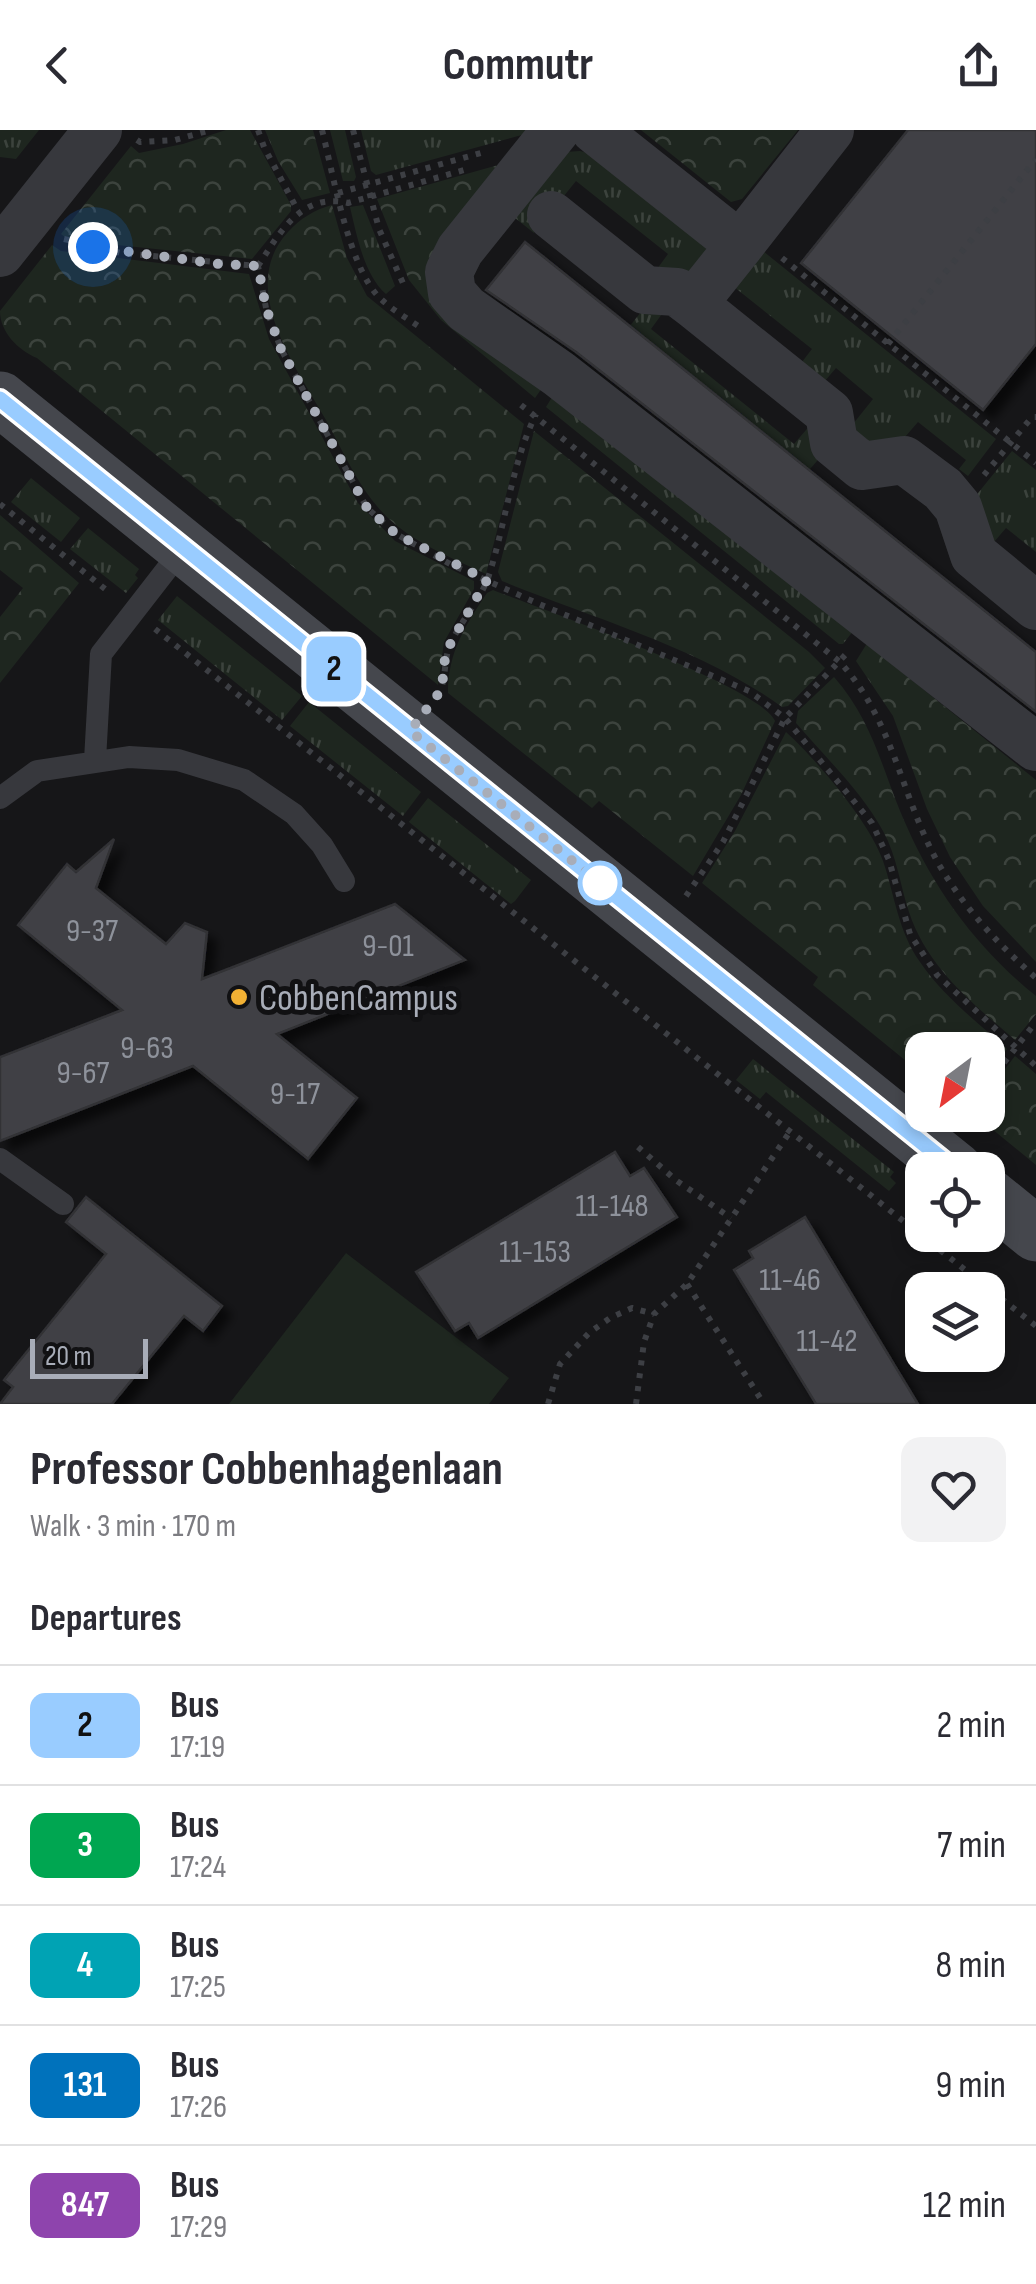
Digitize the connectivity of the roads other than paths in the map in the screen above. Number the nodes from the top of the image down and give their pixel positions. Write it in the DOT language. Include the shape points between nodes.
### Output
graph roads {
  1 [pos="595,130"];
  2 [pos="830,130"];
  3 [pos="115,133"];
  4 [pos="541,150"];
  5 [pos="551,215"];
  6 [pos="745,239"];
  7 [pos="0,253"];
  8 [pos="693,304"];
  9 [pos="0,399"];
  10 [pos="184,547"];
  11 [pos="1036,606"];
  12 [pos="1036,747"];
  13 [pos="95,760"];
  14 [pos="0,798"];
  15 [pos="344,881"];
  16 [pos="934,1152"];
  17 [pos="0,1159"];
  18 [pos="63,1204"];
  19 [pos="1005,1209"];
  20 [pos="1036,1234"];
  1 -- 6 [label="street"];
  2 -- 6 [label="street"];
  3 -- 7 [label="street" via="39,204"];
  4 -- 12 [label="street" via="460,250 448,272 452,292"];
  5 -- 8 [label="street" via="644,290 677,292"];
  6 -- 8 [label="street"];
  8 -- 11 [label="street" via="829,413 834,443 862,466 904,460 944,488 958,506 974,555"];
  9 -- 10 [label="street"];
  10 -- 13 [label="lane" via="101,654"];
  10 -- 16 [label="street"];
  13 -- 14 [label="lane" via="37,771"];
  13 -- 15 [label="lane" via="178,760 244,780 294,814"];
  17 -- 18 [label="lane"];
  19 -- 20 [label="street"];
}
